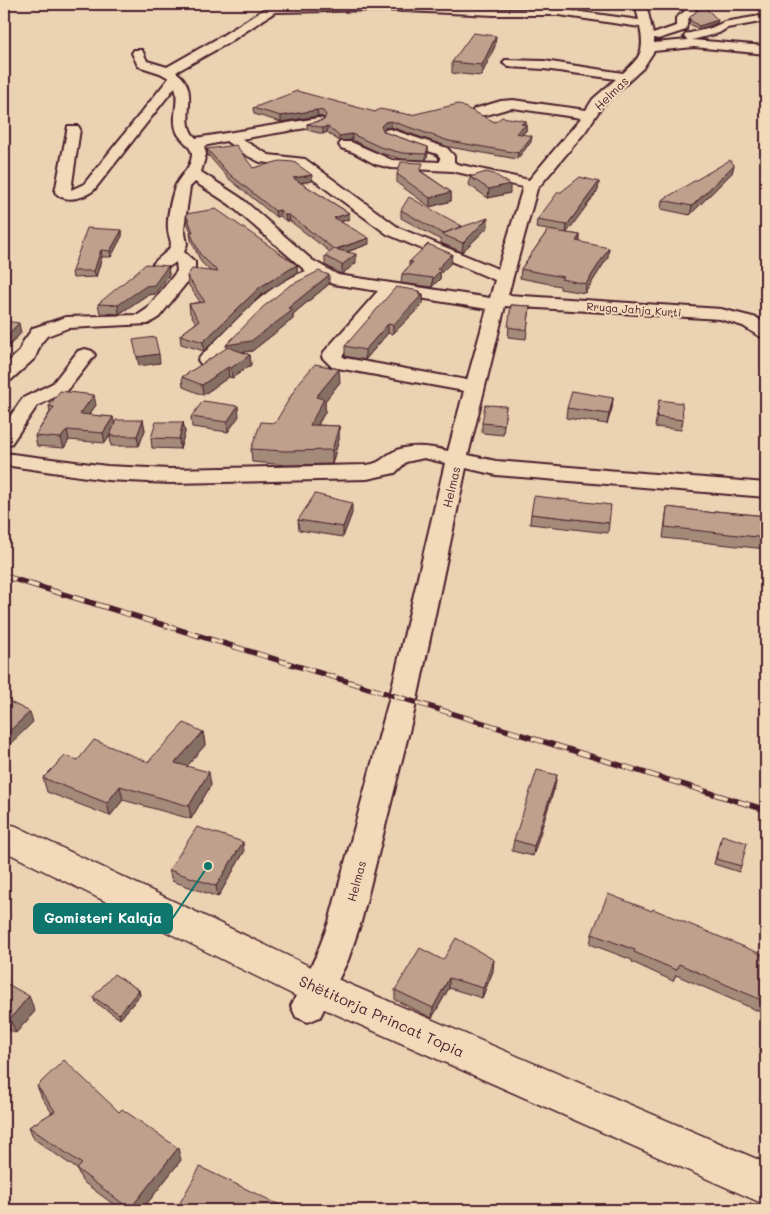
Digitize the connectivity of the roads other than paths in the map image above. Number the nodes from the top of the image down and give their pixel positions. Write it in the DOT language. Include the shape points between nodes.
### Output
graph roads {
  1 [pos="686,4"];
  2 [pos="766,18"];
  3 [pos="645,28"];
  4 [pos="671,43"];
  5 [pos="766,50"];
  6 [pos="138,53"];
  7 [pos="509,62"];
  8 [pos="172,75"];
  9 [pos="626,77"];
  10 [pos="479,112"];
  11 [pos="589,115"];
  12 [pos="318,122"];
  13 [pos="73,129"];
  14 [pos="390,133"];
  15 [pos="228,136"];
  16 [pos="196,145"];
  17 [pos="346,145"];
  18 [pos="452,167"];
  19 [pos="193,174"];
  20 [pos="532,185"];
  21 [pos="320,272"];
  22 [pos="504,278"];
  23 [pos="390,289"];
  24 [pos="497,302"];
  25 [pos="766,332"];
  26 [pos="86,355"];
  27 [pos="208,360"];
  28 [pos="4,376"];
  29 [pos="476,387"];
  30 [pos="4,440"];
  31 [pos="4,458"];
  32 [pos="458,458"];
  33 [pos="766,490"];
  34 [pos="4,836"];
  35 [pos="313,997"];
  36 [pos="766,1184"];
  1 -- 3 [label="street" via="691,12 682,18 682,28"];
  2 -- 4 [label="street" via="724,25 715,31"];
  3 -- 4 [label="street"];
  3 -- 8 [label="street" via="559,12 383,7 272,9"];
  3 -- 9 [label="street, Helmas" via="648,52"];
  4 -- 5 [label="street" via="700,42"];
  6 -- 8 [label="street" via="142,63"];
  7 -- 9 [label="street"];
  8 -- 13 [label="street" via="89,187 82,192 68,194 62,192"];
  8 -- 16 [label="street" via="184,90 183,129 186,138"];
  9 -- 11 [label="street, Helmas" via="598,102"];
  10 -- 11 [label="street" via="513,104"];
  11 -- 20 [label="street, Helmas"];
  12 -- 15 [label="street"];
  14 -- 18 [label="street" via="442,151 447,156 447,164"];
  15 -- 16 [label="street" via="201,140"];
  15 -- 22 [label="street" via="258,156 305,165 393,231"];
  16 -- 19 [label="street" via="199,154"];
  17 -- 18 [label="street" via="390,164"];
  18 -- 20 [label="street"];
  19 -- 21 [label="street, Rruga Jahja Kurti" via="235,201 289,250"];
  19 -- 28 [label="street" via="183,186 178,203 176,228 179,244 168,258 186,262 186,272 153,313 142,320 66,323 40,332 28,354"];
  20 -- 22 [label="street, Helmas"];
  21 -- 23 [label="street, Rruga Jahja Kurti" via="346,282"];
  21 -- 27 [label="street" via="293,282 276,293"];
  22 -- 24 [label="street, Helmas"];
  23 -- 24 [label="street, Rruga Jahja Kurti"];
  23 -- 29 [label="street" via="334,352 334,361"];
  24 -- 25 [label="street, Rruga Jahja Kurti" via="721,314 750,322"];
  24 -- 29 [label="street, Helmas"];
  26 -- 30 [label="street" via="60,387 30,402"];
  29 -- 32 [label="street, Helmas"];
  31 -- 32 [label="street" via="107,473 203,476 368,472 387,468 399,457 424,452"];
  32 -- 33 [label="street" via="496,468"];
  32 -- 35 [label="street, Helmas" via="403,700 345,922"];
  34 -- 35 [label="main road, Shëtitorja Princat Topia"];
  35 -- 36 [label="main road, Shëtitorja Princat Topia"];
}
